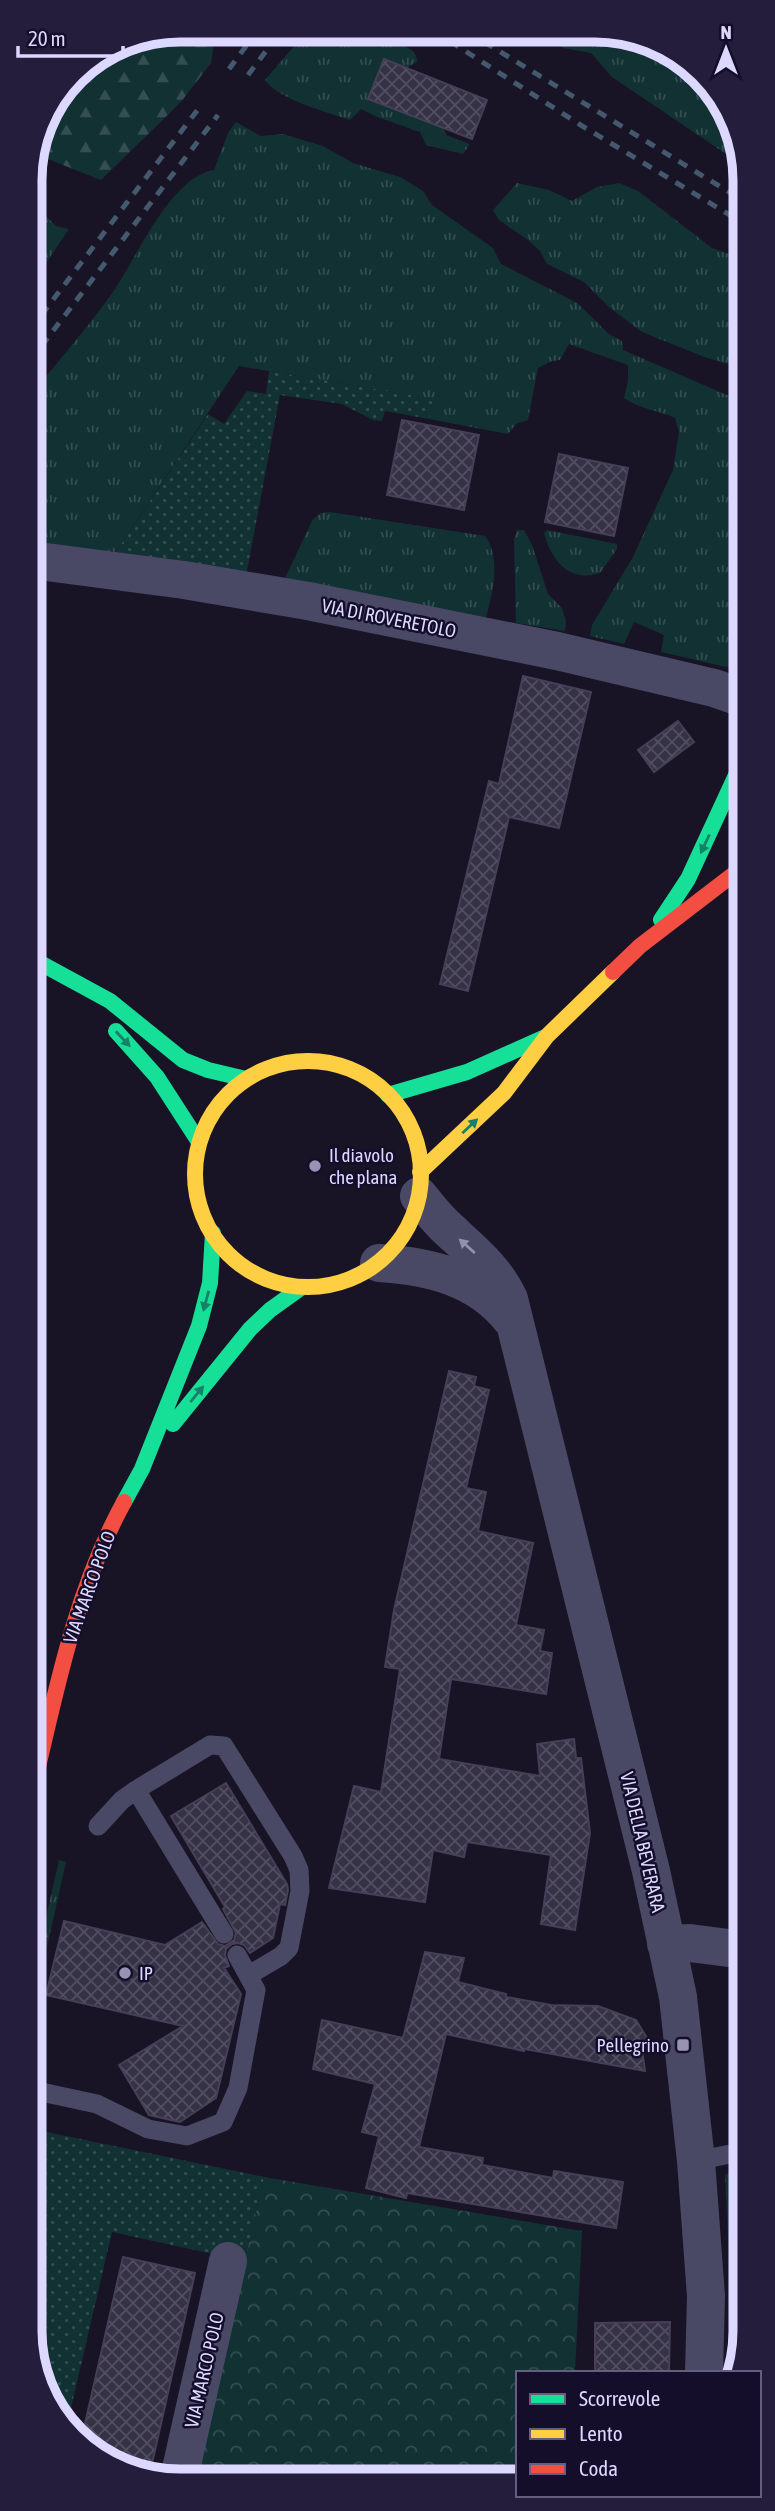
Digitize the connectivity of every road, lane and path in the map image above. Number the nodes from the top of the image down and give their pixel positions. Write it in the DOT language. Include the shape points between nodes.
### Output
graph roads {
  1 [pos="42,562"];
  2 [pos="733,695"];
  3 [pos="733,782"];
  4 [pos="733,875"];
  5 [pos="640,946"];
  6 [pos="42,964"];
  7 [pos="58,972"];
  8 [pos="547,1036"];
  9 [pos="246,1079"];
  10 [pos="388,1095"];
  11 [pos="199,1142"];
  12 [pos="419,1184"];
  13 [pos="213,1234"];
  14 [pos="379,1263"];
  15 [pos="302,1287"];
  16 [pos="514,1323"];
  17 [pos="142,1469"];
  18 [pos="42,1752"];
  19 [pos="136,1790"];
  20 [pos="98,1826"];
  21 [pos="224,1934"];
  22 [pos="666,1944"];
  23 [pos="733,1949"];
  24 [pos="237,1955"];
  25 [pos="249,1975"];
  26 [pos="42,2092"];
  27 [pos="733,2153"];
  28 [pos="696,2161"];
  29 [pos="228,2261"];
  30 [pos="704,2371"];
  31 [pos="181,2469"];
  1 -- 2 [label="street, VIA DI ROVERETOLO" via="308,601 557,651"];
  3 -- 5 [label="main road, one-way" via="688,879"];
  4 -- 5 [label="main road"];
  5 -- 8 [label="main road"];
  6 -- 7 [label="main road"];
  7 -- 9 [label="main road" via="110,1001 183,1060"];
  7 -- 11 [label="main road, one-way" via="157,1077"];
  8 -- 10 [label="main road" via="456,1078"];
  12 -- 8 [label="main road, one-way" via="504,1093"];
  9 -- 10 [label="main road" via="285,1063 314,1061 356,1071"];
  9 -- 11 [label="main road" via="219,1102"];
  10 -- 12 [label="main road" via="410,1125"];
  11 -- 13 [label="main road" via="197,1189"];
  12 -- 14 [label="main road" via="408,1227"];
  16 -- 12 [label="street, VIA DELLA BEVERARA, one-way" via="501,1283 442,1223"];
  13 -- 15 [label="main road" via="248,1270 280,1284"];
  13 -- 17 [label="main road, VIA MARCO POLO, one-way" via="211,1283 199,1326"];
  14 -- 15 [label="main road" via="348,1279"];
  14 -- 16 [label="street" via="414,1265 448,1274 493,1300"];
  17 -- 15 [label="main road, VIA MARCO POLO, one-way" via="250,1329"];
  16 -- 22 [label="street, VIA DELLA BEVERARA"];
  17 -- 18 [label="main road, VIA MARCO POLO" via="103,1545 71,1633"];
  19 -- 20 [label="lane"];
  19 -- 21 [label="lane"];
  19 -- 25 [label="lane" via="210,1745 224,1746 293,1856 300,1891 289,1948"];
  22 -- 23 [label="street"];
  22 -- 28 [label="street, VIA DELLA BEVERARA" via="678,1997"];
  24 -- 25 [label="lane"];
  25 -- 26 [label="lane" via="256,1990 238,2088 223,2122 187,2136 161,2132 97,2104"];
  27 -- 28 [label="lane"];
  28 -- 30 [label="street, VIA DELLA BEVERARA" via="706,2296"];
  29 -- 31 [label="street, VIA MARCO POLO"];
}
